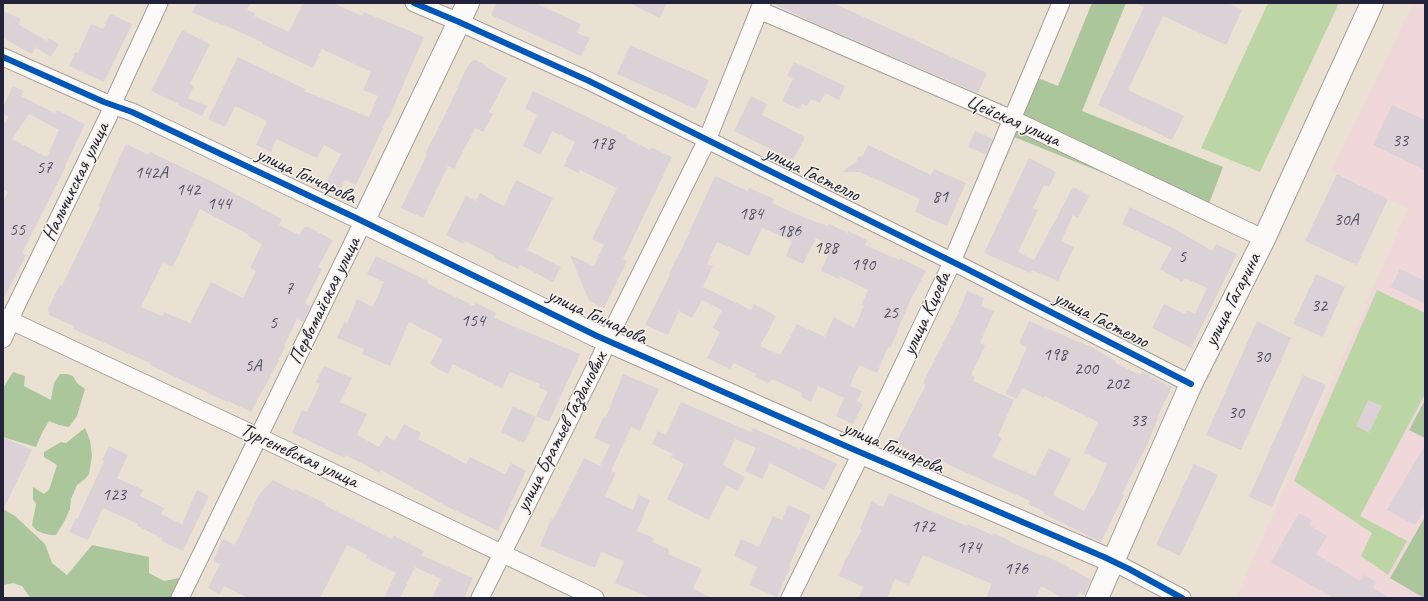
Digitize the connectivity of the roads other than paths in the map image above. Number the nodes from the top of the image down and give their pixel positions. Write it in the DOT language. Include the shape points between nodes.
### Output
graph roads {
  1 [pos="159,3"];
  2 [pos="414,3"];
  3 [pos="1061,3"];
  4 [pos="1372,3"];
  5 [pos="761,6"];
  6 [pos="464,12"];
  7 [pos="3,57"];
  8 [pos="112,105"];
  9 [pos="1012,119"];
  10 [pos="707,140"];
  11 [pos="363,222"];
  12 [pos="1264,240"];
  13 [pos="952,261"];
  14 [pos="7,319"];
  15 [pos="3,339"];
  16 [pos="608,340"];
  17 [pos="1191,384"];
  18 [pos="259,437"];
  19 [pos="860,452"];
  20 [pos="502,554"];
  21 [pos="1112,561"];
  22 [pos="180,598"];
  23 [pos="480,598"];
  24 [pos="595,598"];
  25 [pos="790,598"];
  26 [pos="1097,598"];
  27 [pos="1182,598"];
  1 -- 8 [label="street, Нальчикская улица"];
  2 -- 6 [label="street, улица Гастелло"];
  3 -- 9 [label="street, улица Кцоева"];
  4 -- 12 [label="street, улица Гагарина"];
  5 -- 9 [label="street, Цейская улица"];
  5 -- 10 [label="street, улица Братьев Газдановых"];
  6 -- 10 [label="street, улица Гастелло" via="589,82"];
  6 -- 11 [label="street, Первомайская улица"];
  7 -- 8 [label="street, улица Гончарова"];
  8 -- 11 [label="street, улица Гончарова" via="132,112"];
  8 -- 14 [label="street, Нальчикская улица" via="14,310"];
  9 -- 12 [label="street, Цейская улица"];
  9 -- 13 [label="street, улица Кцоева"];
  10 -- 13 [label="street, улица Гастелло"];
  10 -- 16 [label="street, улица Братьев Газдановых"];
  11 -- 16 [label="street, улица Гончарова"];
  11 -- 18 [label="street, Первомайская улица"];
  12 -- 17 [label="street, улица Гагарина"];
  13 -- 17 [label="street, улица Гастелло"];
  13 -- 19 [label="street, улица Кцоева"];
  14 -- 15 [label="street, Нальчикская улица"];
  14 -- 18 [label="street, Тургеневская улица"];
  16 -- 19 [label="street, улица Гончарова"];
  16 -- 20 [label="street, улица Братьев Газдановых"];
  17 -- 21 [label="street, улица Гагарина"];
  18 -- 20 [label="street, Тургеневская улица"];
  18 -- 22 [label="street, Первомайская улица"];
  19 -- 21 [label="street, улица Гончарова"];
  19 -- 25 [label="street, улица Кцоева"];
  20 -- 23 [label="street, улица Братьев Газдановых"];
  20 -- 24 [label="street, Тургеневская улица"];
  21 -- 26 [label="street, улица Гагарина"];
  21 -- 27 [label="street, улица Гончарова"];
}
